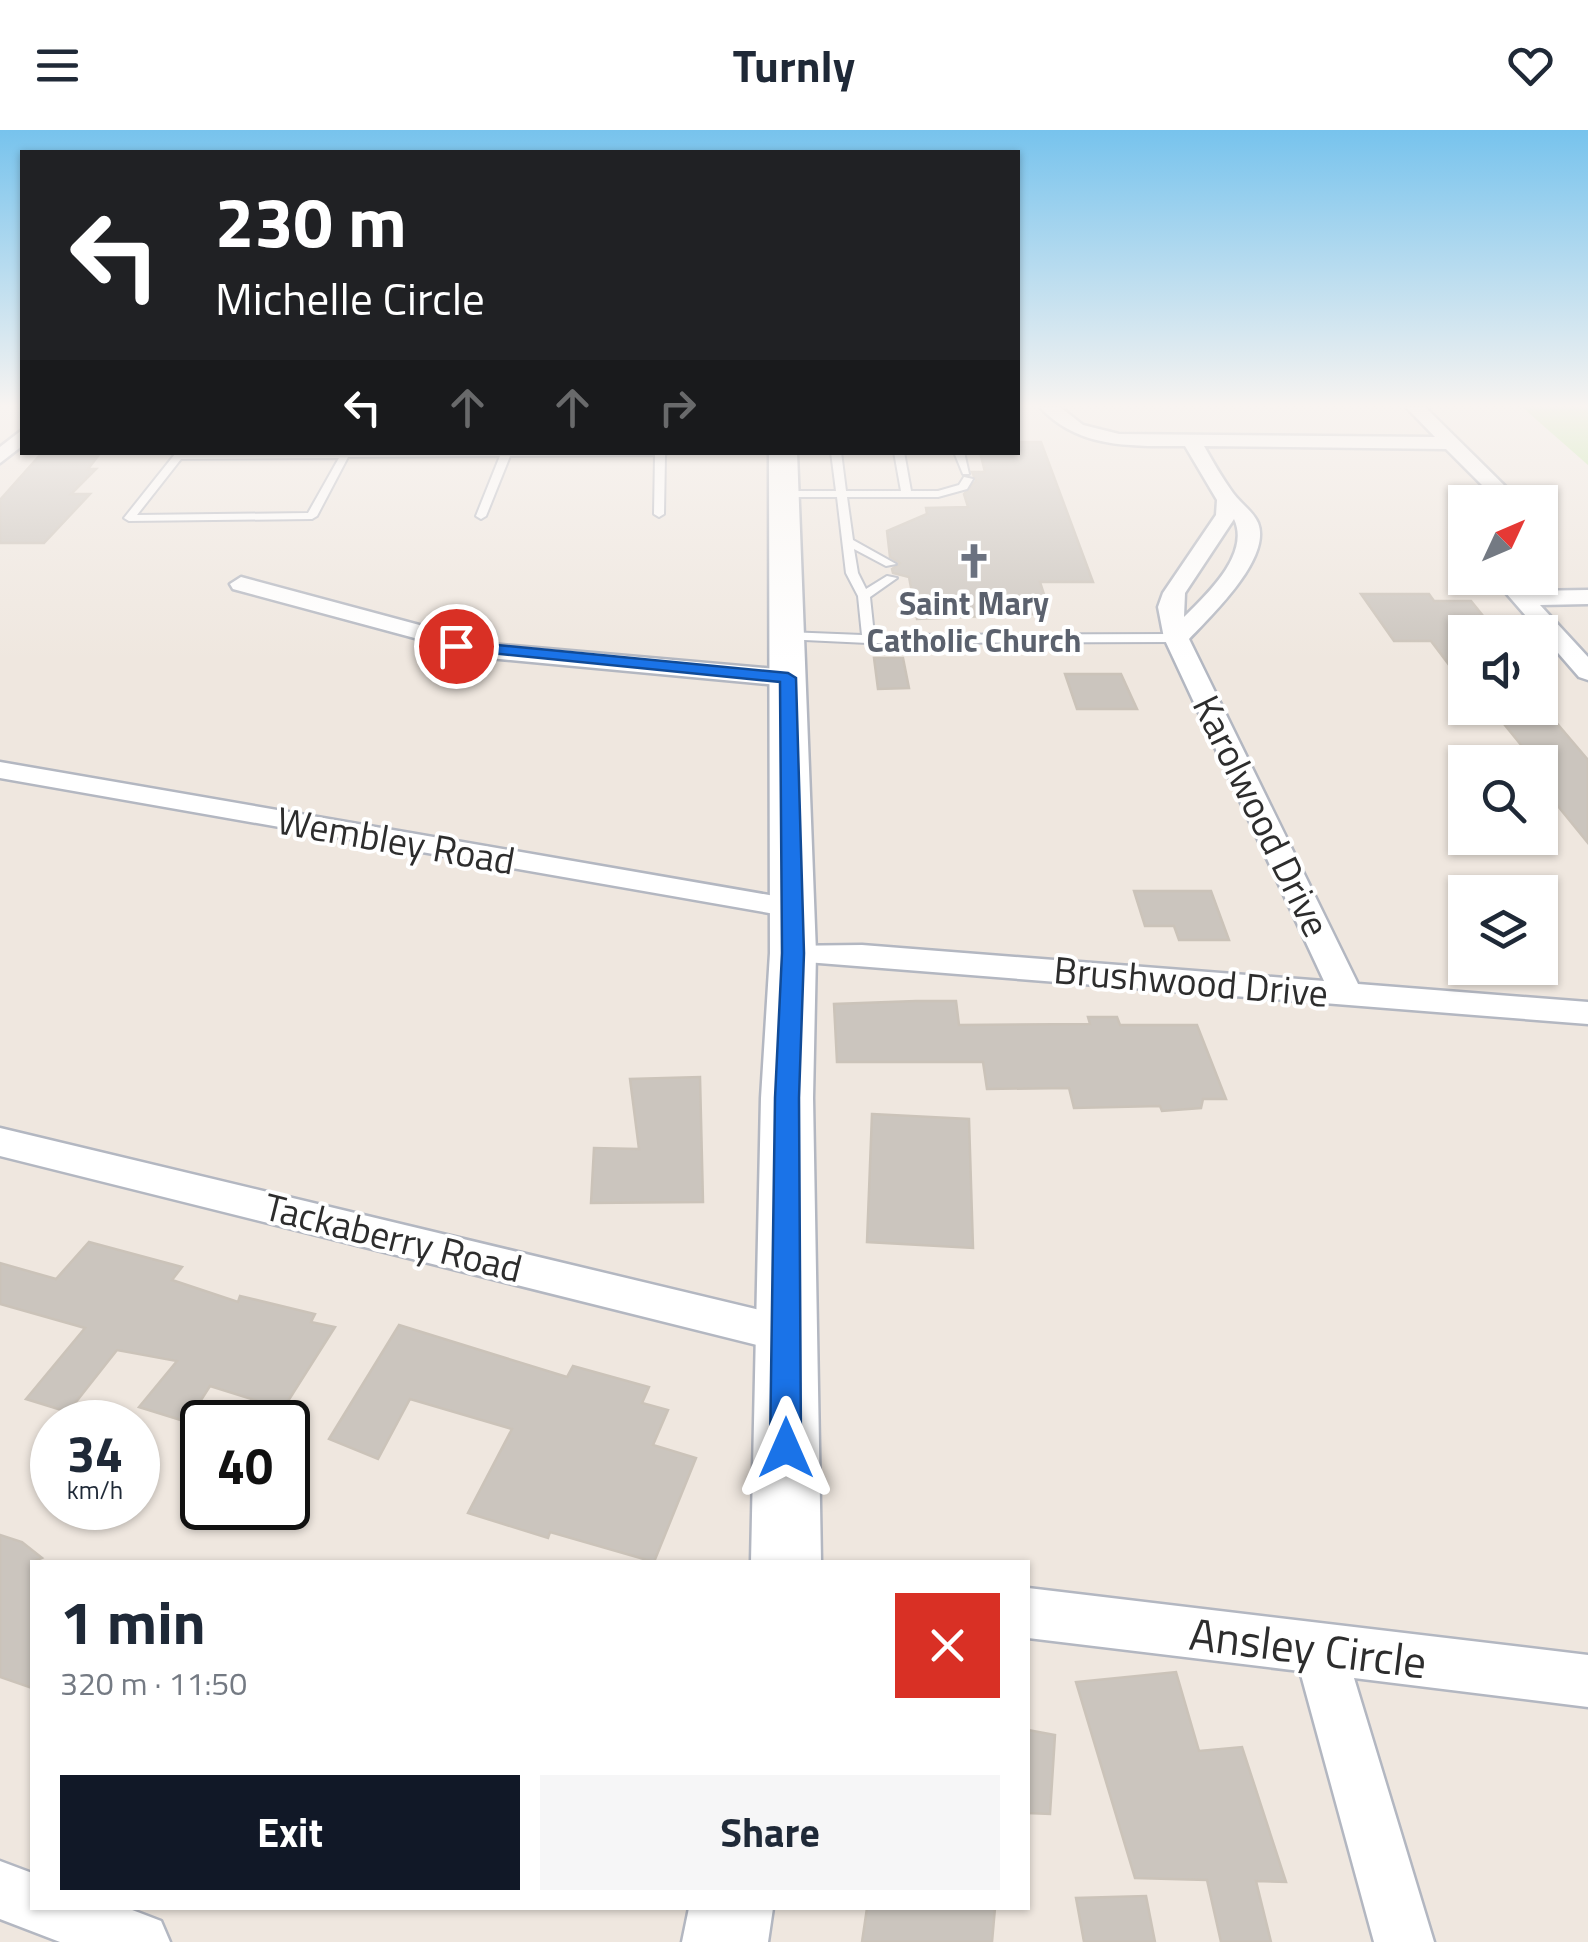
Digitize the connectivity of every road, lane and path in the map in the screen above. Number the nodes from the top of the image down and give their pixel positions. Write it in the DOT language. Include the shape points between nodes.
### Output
graph roads {
  1 [pos="150,492"];
  2 [pos="325,492"];
  3 [pos="491,492"];
  4 [pos="660,492"];
  5 [pos="784,492"];
  6 [pos="833,492"];
  7 [pos="949,492"];
  8 [pos="1221,492"];
  9 [pos="840,494"];
  10 [pos="906,494"];
  11 [pos="1226,500"];
  12 [pos="659,514"];
  13 [pos="481,516"];
  14 [pos="848,541"];
  15 [pos="242,584"];
  16 [pos="1519,595"];
  17 [pos="864,596"];
  18 [pos="1588,597"];
  19 [pos="1522,598"];
  20 [pos="868,638"];
  21 [pos="1176,638"];
  22 [pos="788,657"];
  23 [pos="1588,672"];
  24 [pos="0,770"];
  25 [pos="792,931"];
  26 [pos="1347,995"];
  27 [pos="1588,1013"];
  28 [pos="0,1142"];
  29 [pos="785,1334"];
  30 [pos="786,1560"];
  31 [pos="1030,1613"];
  32 [pos="1320,1651"];
  33 [pos="1588,1681"];
  34 [pos="0,1890"];
  35 [pos="30,1901"];
  36 [pos="53,1910"];
  37 [pos="731,1910"];
  38 [pos="140,1942"];
  39 [pos="725,1942"];
  40 [pos="1404,1942"];
  1 -- 2 [label="lane" via="129,518 312,516"];
  3 -- 13 [label="lane"];
  4 -- 12 [label="lane"];
  5 -- 22 [label="street"];
  6 -- 9 [label="lane"];
  7 -- 10 [label="lane"];
  8 -- 11 [label="street"];
  9 -- 10 [label="lane"];
  9 -- 14 [label="lane"];
  11 -- 21 [label="street, Karolwood Drive" via="1224,521 1174,592"];
  11 -- 21 [label="street" via="1246,520 1248,544 1228,582"];
  14 -- 17 [label="lane"];
  14 -- 17 [label="lane" via="891,571"];
  15 -- 22 [label="street" via="488,651"];
  16 -- 19 [label="street"];
  17 -- 20 [label="lane"];
  18 -- 19 [label="street"];
  19 -- 23 [label="street"];
  20 -- 21 [label="lane"];
  20 -- 22 [label="lane"];
  21 -- 26 [label="street, Karolwood Drive"];
  22 -- 25 [label="street"];
  24 -- 25 [label="street, Wembley Road"];
  25 -- 26 [label="street, Brushwood Drive" via="862,955"];
  25 -- 29 [label="street"];
  26 -- 27 [label="street, Brushwood Drive"];
  28 -- 29 [label="street, Tackaberry Road"];
  29 -- 30 [label="street"];
  31 -- 32 [label="street, Ansley Circle"];
  32 -- 33 [label="street, Ansley Circle"];
  32 -- 40 [label="street"];
  34 -- 35 [label="street"];
  36 -- 38 [label="street"];
  37 -- 39 [label="street"];
}
